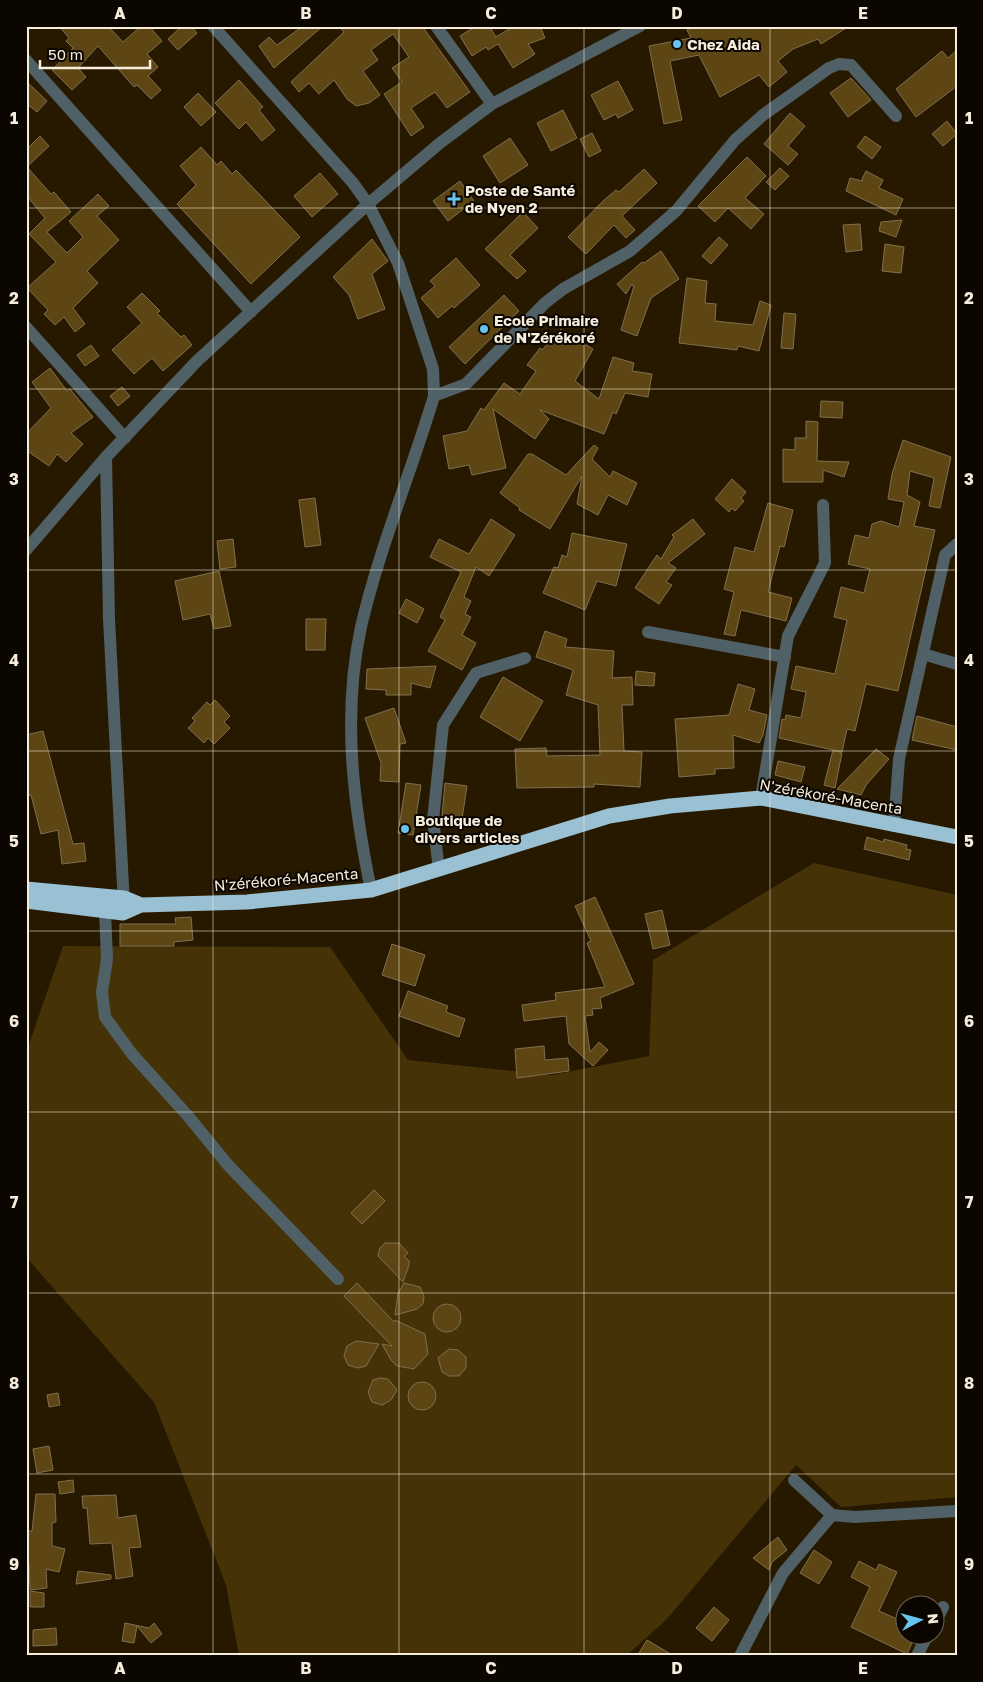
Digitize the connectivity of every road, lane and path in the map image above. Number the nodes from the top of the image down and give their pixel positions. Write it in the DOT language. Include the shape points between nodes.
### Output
graph roads {
  1 [pos="213,26"];
  2 [pos="436,26"];
  3 [pos="640,26"];
  4 [pos="26,60"];
  5 [pos="492,104"];
  6 [pos="896,116"];
  7 [pos="368,204"];
  8 [pos="251,312"];
  9 [pos="26,327"];
  10 [pos="434,396"];
  11 [pos="125,438"];
  12 [pos="106,457"];
  13 [pos="823,506"];
  14 [pos="957,544"];
  15 [pos="26,550"];
  16 [pos="648,632"];
  17 [pos="923,654"];
  18 [pos="785,657"];
  19 [pos="525,658"];
  20 [pos="957,664"];
  21 [pos="760,798"];
  22 [pos="894,826"];
  23 [pos="957,837"];
  24 [pos="439,870"];
  25 [pos="26,889"];
  26 [pos="371,890"];
  27 [pos="26,901"];
  28 [pos="124,906"];
  29 [pos="105,911"];
  30 [pos="338,1279"];
  31 [pos="794,1480"];
  32 [pos="957,1512"];
  33 [pos="832,1514"];
  34 [pos="923,1644"];
  35 [pos="740,1656"];
  36 [pos="917,1656"];
  1 -- 7 [label="street"];
  2 -- 5 [label="street"];
  3 -- 5 [label="street"];
  4 -- 8 [label="street"];
  5 -- 7 [label="street"];
  6 -- 10 [label="street" via="851,65 839,64 829,68 762,115 735,140 676,211 630,251 563,289 545,303 466,384"];
  7 -- 8 [label="street"];
  7 -- 10 [label="street" via="398,264 433,368"];
  8 -- 11 [label="street" via="197,361"];
  9 -- 11 [label="street"];
  10 -- 26 [label="street" via="376,573 361,628 353,684 350,745 355,806"];
  11 -- 12 [label="street"];
  12 -- 15 [label="street"];
  12 -- 28 [label="street" via="109,619"];
  13 -- 18 [label="street" via="825,562 788,636"];
  14 -- 17 [label="street" via="945,555"];
  16 -- 18 [label="street"];
  17 -- 20 [label="street"];
  17 -- 22 [label="street" via="899,759"];
  18 -- 21 [label="street"];
  19 -- 24 [label="street" via="476,673 443,725 433,820"];
  21 -- 22 [label="highway, N'zérékoré-Macenta"];
  21 -- 24 [label="highway, N'zérékoré-Macenta" via="670,806 609,816"];
  22 -- 23 [label="highway, N'zérékoré-Macenta"];
  24 -- 26 [label="highway, N'zérékoré-Macenta"];
  25 -- 28 [label="highway, N'zérékoré-Macenta"];
  26 -- 28 [label="highway, N'zérékoré-Macenta" via="247,902"];
  27 -- 29 [label="highway, N'zérékoré-Macenta"];
  28 -- 29 [label="highway, N'zérékoré-Macenta"];
  29 -- 30 [label="street" via="107,959 102,992 105,1017 132,1054 228,1165"];
  31 -- 33 [label="street"];
  32 -- 33 [label="street" via="855,1518"];
  33 -- 35 [label="street" via="783,1573"];
  34 -- 36 [label="street"];
}
